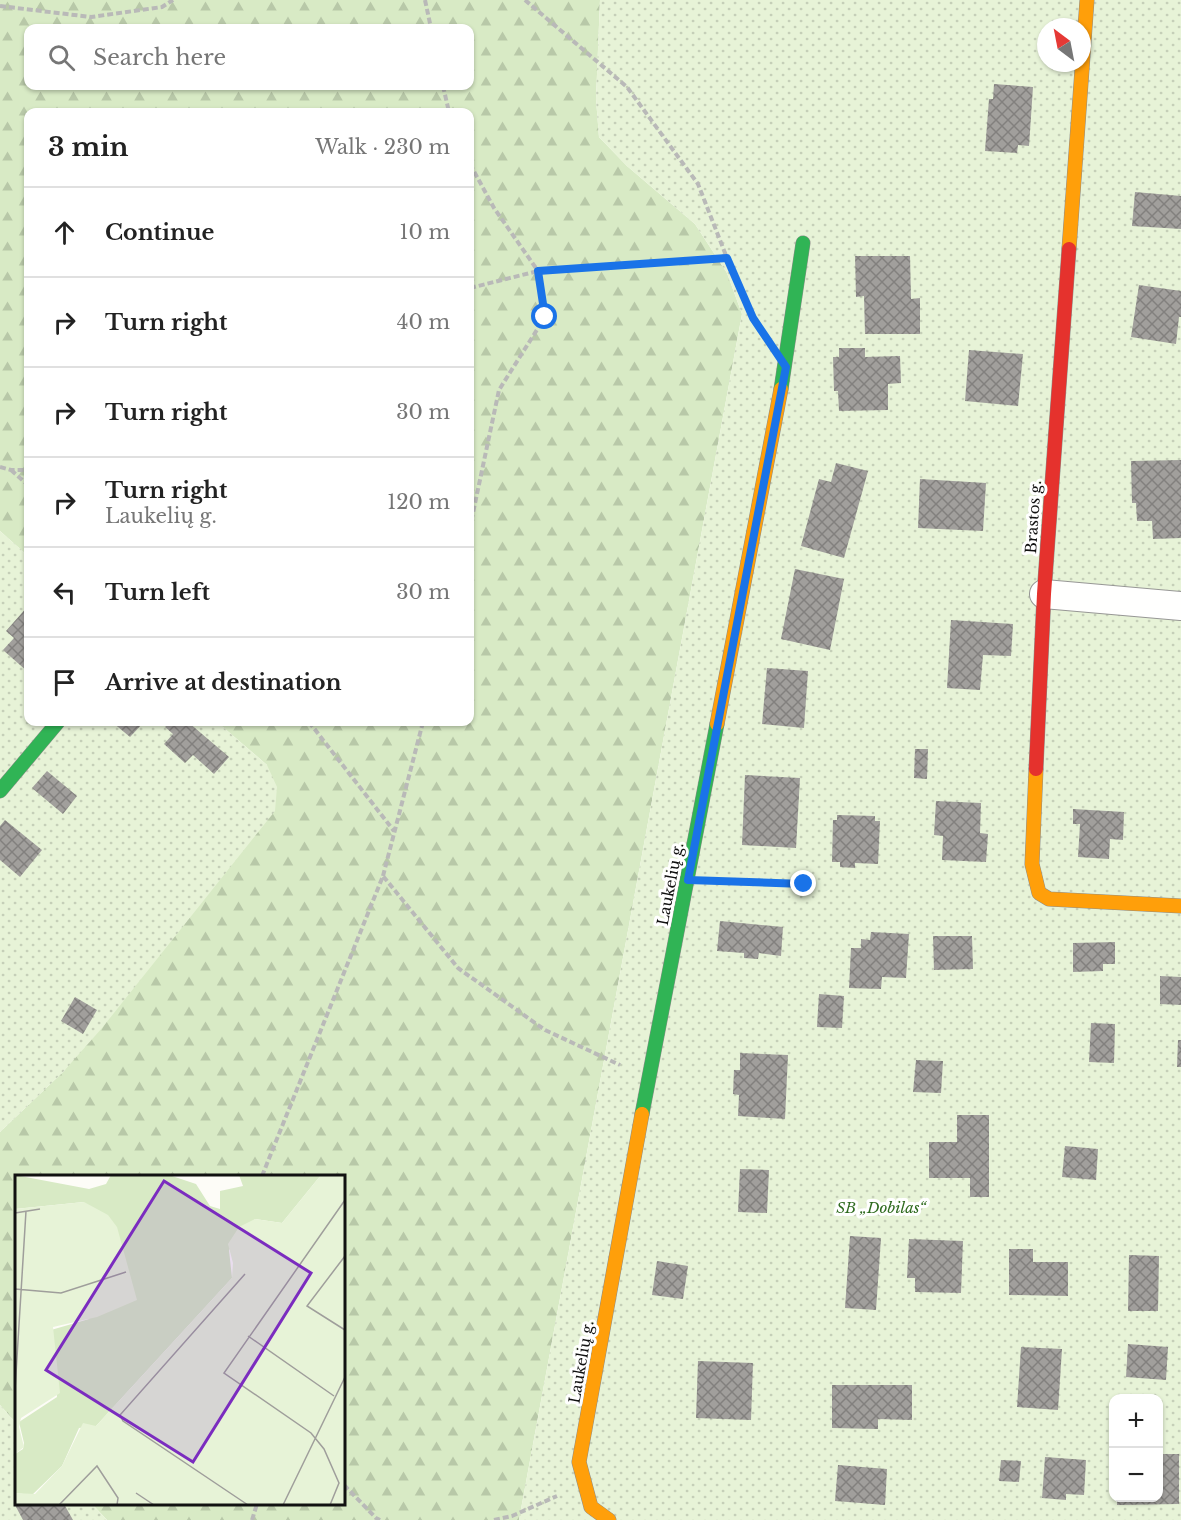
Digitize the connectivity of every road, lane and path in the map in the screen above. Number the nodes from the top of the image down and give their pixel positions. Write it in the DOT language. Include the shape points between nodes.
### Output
graph roads {
  1 [pos="173,0"];
  2 [pos="426,0"];
  3 [pos="525,0"];
  4 [pos="1087,0"];
  5 [pos="0,6"];
  6 [pos="430,24"];
  7 [pos="444,90"];
  8 [pos="448,108"];
  9 [pos="474,171"];
  10 [pos="803,243"];
  11 [pos="727,258"];
  12 [pos="538,271"];
  13 [pos="474,287"];
  14 [pos="759,328"];
  15 [pos="0,467"];
  16 [pos="10,470"];
  17 [pos="24,470"];
  18 [pos="24,482"];
  19 [pos="474,508"];
  20 [pos="1044,594"];
  21 [pos="1181,606"];
  22 [pos="55,726"];
  23 [pos="312,726"];
  24 [pos="422,726"];
  25 [pos="0,791"];
  26 [pos="394,831"];
  27 [pos="383,876"];
  28 [pos="688,880"];
  29 [pos="814,891"];
  30 [pos="1181,906"];
  31 [pos="649,1078"];
  32 [pos="262,1175"];
  33 [pos="345,1486"];
  34 [pos="585,1487"];
  35 [pos="256,1505"];
  36 [pos="252,1520"];
  37 [pos="380,1520"];
  38 [pos="494,1520"];
  39 [pos="609,1520"];
  1 -- 5 [label="path" via="162,7 91,17"];
  2 -- 6 [label="path"];
  3 -- 11 [label="path" via="627,87 698,184"];
  4 -- 20 [label="street, Brastos g."];
  7 -- 8 [label="path"];
  9 -- 12 [label="path"];
  10 -- 28 [label="street, Laukelių g." via="786,367"];
  11 -- 12 [label="path"];
  11 -- 14 [label="path"];
  12 -- 13 [label="path"];
  12 -- 19 [label="path" via="545,317 499,390"];
  15 -- 16 [label="path"];
  16 -- 17 [label="path"];
  16 -- 18 [label="path"];
  20 -- 21 [label="street"];
  20 -- 30 [label="street, Brastos g." via="1032,864 1039,892 1048,899 1063,901"];
  22 -- 25 [label="street"];
  23 -- 26 [label="path"];
  24 -- 26 [label="path"];
  26 -- 27 [label="path"];
  27 -- 31 [label="path" via="458,968 545,1030"];
  27 -- 32 [label="path"];
  28 -- 29 [label="path" via="804,884"];
  28 -- 31 [label="street, Laukelių g."];
  31 -- 34 [label="street, Laukelių g." via="579,1462"];
  33 -- 37 [label="path"];
  34 -- 38 [label="path"];
  34 -- 39 [label="street, Laukelių g." via="591,1507"];
  35 -- 36 [label="path"];
}
